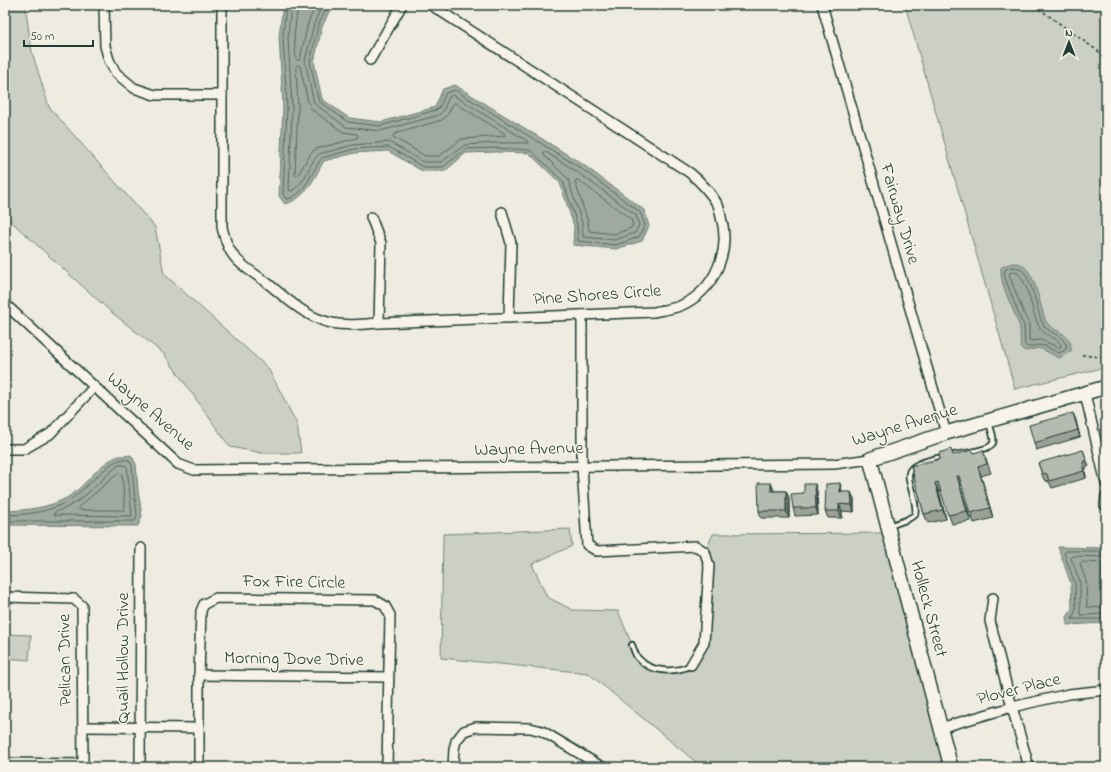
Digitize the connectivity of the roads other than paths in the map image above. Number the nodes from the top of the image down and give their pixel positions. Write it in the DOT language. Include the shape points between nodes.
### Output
graph roads {
  1 [pos="104,5"];
  2 [pos="222,5"];
  3 [pos="402,5"];
  4 [pos="431,5"];
  5 [pos="822,5"];
  6 [pos="370,60"];
  7 [pos="222,95"];
  8 [pos="502,212"];
  9 [pos="371,217"];
  10 [pos="5,304"];
  11 [pos="582,315"];
  12 [pos="509,318"];
  13 [pos="379,323"];
  14 [pos="94,387"];
  15 [pos="1106,387"];
  16 [pos="1085,394"];
  17 [pos="988,421"];
  18 [pos="946,433"];
  19 [pos="5,448"];
  20 [pos="870,459"];
  21 [pos="582,467"];
  22 [pos="1106,484"];
  23 [pos="888,527"];
  24 [pos="141,548"];
  25 [pos="5,597"];
  26 [pos="993,598"];
  27 [pos="632,645"];
  28 [pos="692,665"];
  29 [pos="199,675"];
  30 [pos="388,677"];
  31 [pos="1106,690"];
  32 [pos="1012,707"];
  33 [pos="84,727"];
  34 [pos="140,727"];
  35 [pos="199,728"];
  36 [pos="940,728"];
  37 [pos="5,763"];
  38 [pos="83,765"];
  39 [pos="140,767"];
  40 [pos="199,767"];
  41 [pos="387,767"];
  42 [pos="453,767"];
  43 [pos="602,767"];
  44 [pos="951,767"];
  45 [pos="1029,767"];
  1 -- 7 [label="street" via="105,46 109,60 116,73 134,88 155,95"];
  2 -- 7 [label="street, Pine Shores Circle"];
  3 -- 6 [label="street"];
  4 -- 11 [label="street, Pine Shores Circle" via="690,173 703,184 718,206 725,228 725,245 719,266 710,282 697,296 680,306 654,312"];
  5 -- 18 [label="street, Fairway Drive"];
  7 -- 13 [label="street, Pine Shores Circle" via="222,226 232,254 302,310 323,321 353,325"];
  8 -- 12 [label="street" via="511,244"];
  9 -- 13 [label="street" via="381,244"];
  10 -- 14 [label="street, Wayne Avenue"];
  11 -- 12 [label="street, Pine Shores Circle"];
  11 -- 21 [label="street"];
  12 -- 13 [label="street, Pine Shores Circle"];
  14 -- 19 [label="street" via="50,434 24,448"];
  14 -- 21 [label="street, Wayne Avenue" via="178,464 194,470"];
  15 -- 16 [label="street, Wayne Avenue"];
  16 -- 17 [label="street, Wayne Avenue"];
  16 -- 22 [label="street"];
  17 -- 18 [label="street, Wayne Avenue"];
  17 -- 23 [label="lane, one-way" via="993,440 990,447 946,456 920,463 912,468 908,478 915,500 915,515"];
  18 -- 20 [label="street, Wayne Avenue"];
  20 -- 21 [label="street, Wayne Avenue" via="834,464"];
  20 -- 23 [label="street, Holleck Street"];
  21 -- 28 [label="street" via="587,545 598,552 696,546 704,552 709,566 704,644"];
  23 -- 36 [label="street, Holleck Street"];
  24 -- 34 [label="street, Quail Hollow Drive"];
  25 -- 33 [label="street, Pelican Drive" via="74,599 82,606"];
  26 -- 32 [label="street" via="990,621"];
  27 -- 28 [label="lane" via="638,659 651,668 684,669"];
  29 -- 30 [label="street, Morning Dove Drive"];
  29 -- 30 [label="street, Fox Fire Circle" via="201,612 204,604 216,598 351,599 375,600 385,606 390,616"];
  29 -- 35 [label="street, Fox Fire Circle"];
  30 -- 41 [label="street, Fox Fire Circle"];
  31 -- 32 [label="street, Plover Place" via="1070,694"];
  32 -- 36 [label="street, Plover Place"];
  32 -- 45 [label="street"];
  33 -- 34 [label="street, Pelican Drive"];
  33 -- 38 [label="street, Pelican Drive"];
  34 -- 35 [label="street, Pelican Drive"];
  34 -- 39 [label="street, Quail Hollow Drive"];
  35 -- 40 [label="street, Fox Fire Circle"];
  36 -- 44 [label="street, Holleck Street"];
  37 -- 38 [label="street"];
  42 -- 43 [label="street" via="456,741 464,731 476,727 530,728 542,731"];
}
